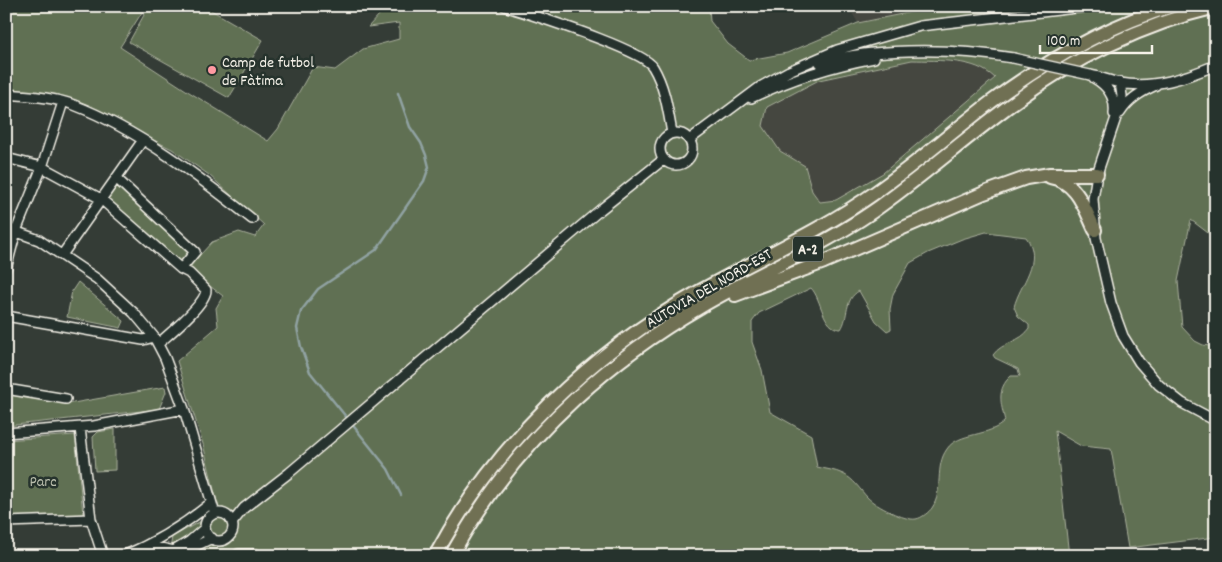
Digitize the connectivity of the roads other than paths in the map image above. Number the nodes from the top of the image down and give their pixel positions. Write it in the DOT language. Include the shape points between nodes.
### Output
graph roads {
  1 [pos="505,6"];
  2 [pos="1093,6"];
  3 [pos="1172,6"];
  4 [pos="1216,7"];
  5 [pos="909,51"];
  6 [pos="1216,65"];
  7 [pos="1090,75"];
  8 [pos="1120,82"];
  9 [pos="1161,83"];
  10 [pos="765,84"];
  11 [pos="6,94"];
  12 [pos="63,102"];
  13 [pos="728,109"];
  14 [pos="1112,124"];
  15 [pos="672,134"];
  16 [pos="143,140"];
  17 [pos="689,140"];
  18 [pos="6,158"];
  19 [pos="664,159"];
  20 [pos="42,167"];
  21 [pos="1097,174"];
  22 [pos="1032,177"];
  23 [pos="116,178"];
  24 [pos="101,199"];
  25 [pos="252,220"];
  26 [pos="6,228"];
  27 [pos="1095,230"];
  28 [pos="16,232"];
  29 [pos="62,255"];
  30 [pos="6,269"];
  31 [pos="181,269"];
  32 [pos="713,300"];
  33 [pos="6,316"];
  34 [pos="156,341"];
  35 [pos="6,389"];
  36 [pos="66,399"];
  37 [pos="184,409"];
  38 [pos="1216,421"];
  39 [pos="80,428"];
  40 [pos="6,433"];
  41 [pos="211,503"];
  42 [pos="215,514"];
  43 [pos="91,519"];
  44 [pos="230,519"];
  45 [pos="6,522"];
  46 [pos="205,528"];
  47 [pos="212,538"];
  48 [pos="147,545"];
  49 [pos="175,553"];
  50 [pos="103,556"];
  51 [pos="123,556"];
  52 [pos="166,556"];
  53 [pos="239,556"];
  54 [pos="255,556"];
  55 [pos="435,556"];
  56 [pos="451,556"];
  1 -- 15 [label="street" via="627,49 652,65 663,88"];
  2 -- 10 [label="street" via="920,26 837,50"];
  3 -- 55 [label="highway, AUTOVIA DEL NORD-EST / A-2" via="1122,24 1054,59 991,102 852,208 693,295 621,342 588,368 507,451 468,501"];
  4 -- 32 [label="highway, AUTOVIA DEL NORD-EST / A-2" via="1129,36 1061,71 1014,102 860,220"];
  5 -- 7 [label="street, bridge" via="961,51 1013,58"];
  5 -- 10 [label="street" via="844,57"];
  5 -- 13 [label="street" via="824,70"];
  6 -- 9 [label="street"];
  7 -- 8 [label="street"];
  7 -- 14 [label="street" via="1110,92 1114,104"];
  8 -- 9 [label="street"];
  8 -- 14 [label="street" via="1120,108"];
  9 -- 14 [label="street" via="1140,92"];
  10 -- 13 [label="street"];
  11 -- 12 [label="street"];
  12 -- 16 [label="street"];
  12 -- 20 [label="street"];
  13 -- 17 [label="street"];
  14 -- 21 [label="street"];
  15 -- 17 [label="street" via="683,134"];
  15 -- 19 [label="street" via="661,144"];
  16 -- 23 [label="street"];
  16 -- 25 [label="street" via="192,172"];
  17 -- 19 [label="street" via="692,150 688,159 674,165"];
  18 -- 20 [label="street"];
  19 -- 44 [label="street"];
  20 -- 24 [label="street"];
  20 -- 28 [label="street"];
  21 -- 22 [label="highway"];
  21 -- 27 [label="street" via="1093,199"];
  22 -- 27 [label="highway" via="1057,178 1070,186 1082,202"];
  22 -- 32 [label="highway" via="984,192 815,265"];
  23 -- 24 [label="street"];
  23 -- 31 [label="street" via="195,252"];
  24 -- 29 [label="street"];
  24 -- 31 [label="street"];
  26 -- 28 [label="street"];
  27 -- 38 [label="street" via="1111,303 1123,336 1139,362 1159,385 1182,403"];
  28 -- 29 [label="street" via="39,240"];
  28 -- 30 [label="street"];
  29 -- 34 [label="street" via="97,279 134,313"];
  31 -- 34 [label="street" via="206,290 204,298"];
  32 -- 56 [label="highway, AUTOVIA DEL NORD-EST / A-2" via="648,340 573,400 502,479"];
  33 -- 34 [label="street"];
  34 -- 37 [label="street"];
  35 -- 36 [label="street"];
  37 -- 39 [label="street"];
  37 -- 41 [label="street"];
  39 -- 40 [label="street"];
  39 -- 43 [label="street"];
  41 -- 42 [label="street"];
  41 -- 48 [label="street" via="187,522"];
  42 -- 44 [label="street" via="223,514"];
  42 -- 46 [label="street" via="206,521"];
  43 -- 45 [label="street"];
  43 -- 50 [label="street"];
  44 -- 47 [label="street" via="232,531 227,538"];
  46 -- 47 [label="street"];
  46 -- 49 [label="street"];
  47 -- 49 [label="street"];
  48 -- 49 [label="street"];
  48 -- 51 [label="street"];
  49 -- 52 [label="street"];
  53 -- 54 [label="highway"];
}
